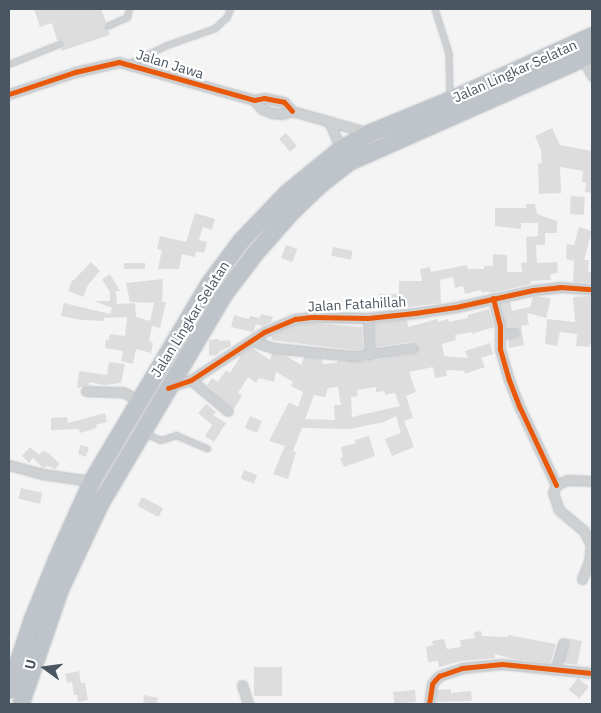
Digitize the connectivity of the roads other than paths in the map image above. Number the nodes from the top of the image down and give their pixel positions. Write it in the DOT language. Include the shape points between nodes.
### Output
graph roads {
  1 [pos="129,9"];
  2 [pos="230,9"];
  3 [pos="435,9"];
  4 [pos="107,26"];
  5 [pos="592,36"];
  6 [pos="59,44"];
  7 [pos="588,57"];
  8 [pos="129,63"];
  9 [pos="9,64"];
  10 [pos="592,76"];
  11 [pos="9,94"];
  12 [pos="254,100"];
  13 [pos="450,100"];
  14 [pos="292,111"];
  15 [pos="330,122"];
  16 [pos="370,132"];
  17 [pos="341,149"];
  18 [pos="313,180"];
  19 [pos="592,289"];
  20 [pos="493,298"];
  21 [pos="368,318"];
  22 [pos="514,332"];
  23 [pos="500,334"];
  24 [pos="252,340"];
  25 [pos="412,348"];
  26 [pos="369,355"];
  27 [pos="191,380"];
  28 [pos="168,388"];
  29 [pos="86,391"];
  30 [pos="140,401"];
  31 [pos="228,411"];
  32 [pos="142,432"];
  33 [pos="207,448"];
  34 [pos="9,465"];
  35 [pos="92,481"];
  36 [pos="592,481"];
  37 [pos="556,485"];
  38 [pos="582,579"];
  39 [pos="562,643"];
  40 [pos="555,670"];
  41 [pos="592,673"];
  42 [pos="242,685"];
  43 [pos="16,686"];
  44 [pos="21,704"];
  45 [pos="248,704"];
  46 [pos="429,704"];
  1 -- 4 [label="lane" via="127,17"];
  2 -- 8 [label="lane" via="216,28 167,45"];
  3 -- 13 [label="lane" via="450,58"];
  5 -- 13 [label="highway, Jalan Lingkar Selatan"];
  6 -- 9 [label="lane"];
  7 -- 10 [label="street"];
  7 -- 18 [label="highway, Jalan Lingkar Selatan"];
  8 -- 11 [label="street, Jalan Jawa" via="108,63"];
  8 -- 12 [label="street, Jalan Jawa"];
  12 -- 14 [label="street, Jalan Jawa" via="264,98 284,102"];
  12 -- 14 [label="street, Jalan Jawa" via="262,109 272,113"];
  13 -- 16 [label="highway, Jalan Lingkar Selatan"];
  14 -- 15 [label="street, Jalan Jawa"];
  15 -- 16 [label="street, Jalan Jawa"];
  15 -- 17 [label="street"];
  16 -- 17 [label="highway, Jalan Lingkar Selatan"];
  17 -- 18 [label="highway, Jalan Lingkar Selatan"];
  18 -- 28 [label="highway, Jalan Lingkar Selatan" via="224,295"];
  18 -- 30 [label="highway, Jalan Lingkar Selatan" via="287,193 241,241 214,277"];
  19 -- 20 [label="street, Jalan Fatahillah" via="560,287"];
  20 -- 21 [label="street, Jalan Fatahillah" via="441,310"];
  20 -- 23 [label="street"];
  21 -- 24 [label="street, Jalan Fatahillah" via="303,317"];
  21 -- 26 [label="street"];
  22 -- 23 [label="street"];
  23 -- 37 [label="street" via="500,348 520,408"];
  24 -- 26 [label="street" via="265,346 296,351"];
  24 -- 27 [label="street, Jalan Fatahillah"];
  25 -- 26 [label="street"];
  27 -- 28 [label="street, Jalan Fatahillah"];
  27 -- 31 [label="street"];
  28 -- 32 [label="highway, Jalan Lingkar Selatan"];
  29 -- 30 [label="street" via="123,392"];
  30 -- 35 [label="highway, Jalan Lingkar Selatan"];
  32 -- 33 [label="lane" via="161,440 176,435"];
  32 -- 43 [label="highway, Jalan Lingkar Selatan" via="102,503"];
  34 -- 35 [label="street" via="42,474"];
  35 -- 43 [label="highway, Jalan Lingkar Selatan" via="56,561"];
  36 -- 37 [label="street" via="568,480"];
  37 -- 38 [label="street" via="553,493 559,510 584,531 591,545"];
  39 -- 40 [label="street"];
  40 -- 41 [label="street"];
  40 -- 46 [label="street" via="502,664 450,671 432,684"];
  42 -- 45 [label="street"];
  43 -- 44 [label="highway, Jalan Lingkar Selatan"];
}
